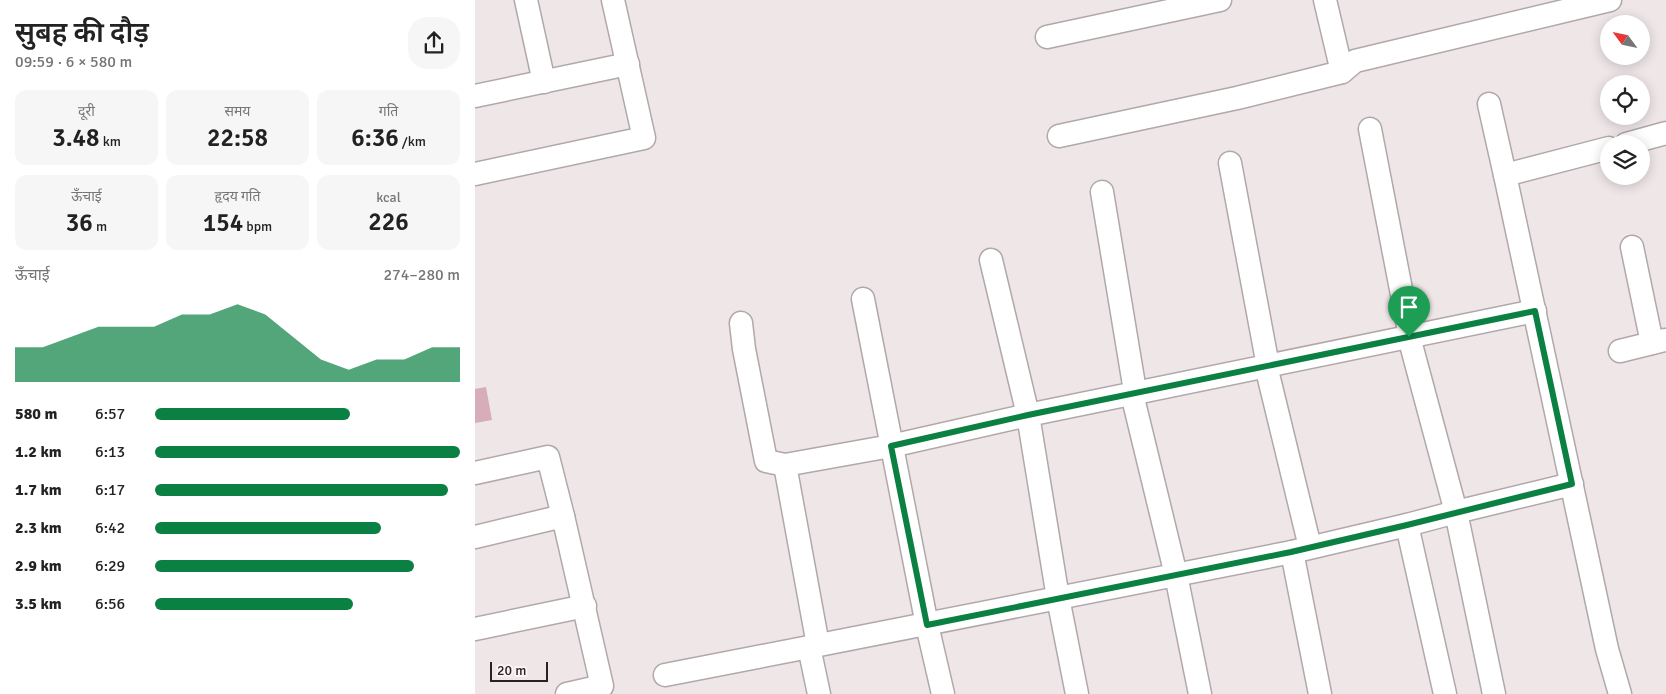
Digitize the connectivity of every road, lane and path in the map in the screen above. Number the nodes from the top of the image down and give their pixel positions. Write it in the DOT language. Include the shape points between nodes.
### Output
graph roads {
  1 [pos="526,0"];
  2 [pos="613,0"];
  3 [pos="1219,0"];
  4 [pos="1325,0"];
  5 [pos="1610,0"];
  6 [pos="1047,37"];
  7 [pos="628,64"];
  8 [pos="1342,72"];
  9 [pos="544,82"];
  10 [pos="476,92"];
  11 [pos="1489,104"];
  12 [pos="1370,129"];
  13 [pos="1666,133"];
  14 [pos="1059,136"];
  15 [pos="1650,137"];
  16 [pos="1600,150"];
  17 [pos="1230,163"];
  18 [pos="475,174"];
  19 [pos="1505,175"];
  20 [pos="1101,192"];
  21 [pos="1633,247"];
  22 [pos="991,260"];
  23 [pos="863,299"];
  24 [pos="1535,311"];
  25 [pos="741,323"];
  26 [pos="1409,337"];
  27 [pos="1659,342"];
  28 [pos="1620,351"];
  29 [pos="1266,366"];
  30 [pos="1132,394"];
  31 [pos="1028,415"];
  32 [pos="891,446"];
  33 [pos="785,465"];
  34 [pos="475,473"];
  35 [pos="1572,484"];
  36 [pos="1456,512"];
  37 [pos="563,516"];
  38 [pos="1407,525"];
  39 [pos="475,537"];
  40 [pos="1301,549"];
  41 [pos="1176,575"];
  42 [pos="1058,598"];
  43 [pos="585,606"];
  44 [pos="927,625"];
  45 [pos="475,630"];
  46 [pos="814,646"];
  47 [pos="665,675"];
  48 [pos="602,690"];
  49 [pos="567,694"];
  50 [pos="819,694"];
  51 [pos="943,694"];
  52 [pos="1077,694"];
  53 [pos="1200,694"];
  54 [pos="1320,694"];
  55 [pos="1445,694"];
  56 [pos="1493,694"];
  57 [pos="1620,694"];
  1 -- 9 [label="street"];
  2 -- 7 [label="street"];
  3 -- 6 [label="street"];
  4 -- 8 [label="street"];
  5 -- 8 [label="street" via="1355,61"];
  7 -- 9 [label="street"];
  7 -- 18 [label="street" via="644,138"];
  8 -- 14 [label="street"];
  9 -- 10 [label="street"];
  11 -- 19 [label="street"];
  12 -- 26 [label="street"];
  13 -- 15 [label="street"];
  16 -- 19 [label="street"];
  17 -- 29 [label="street"];
  19 -- 24 [label="street"];
  20 -- 30 [label="street" via="1134,385"];
  21 -- 27 [label="street"];
  22 -- 31 [label="street"];
  23 -- 32 [label="street"];
  24 -- 26 [label="street"];
  24 -- 35 [label="street"];
  25 -- 33 [label="street" via="766,461"];
  26 -- 29 [label="street"];
  26 -- 36 [label="street"];
  27 -- 28 [label="street"];
  29 -- 30 [label="street"];
  29 -- 40 [label="street"];
  30 -- 31 [label="street"];
  30 -- 41 [label="street"];
  31 -- 32 [label="street"];
  31 -- 42 [label="street"];
  32 -- 33 [label="street"];
  32 -- 44 [label="street"];
  33 -- 46 [label="street"];
  34 -- 37 [label="street" via="548,457"];
  35 -- 36 [label="street"];
  35 -- 57 [label="street" via="1607,649"];
  36 -- 38 [label="street"];
  36 -- 56 [label="street"];
  37 -- 39 [label="street"];
  37 -- 43 [label="street"];
  38 -- 40 [label="street"];
  38 -- 55 [label="street"];
  40 -- 41 [label="street"];
  40 -- 54 [label="street"];
  41 -- 42 [label="street"];
  41 -- 53 [label="street"];
  42 -- 44 [label="street"];
  42 -- 52 [label="street"];
  43 -- 45 [label="street"];
  43 -- 48 [label="street"];
  44 -- 46 [label="street"];
  44 -- 51 [label="street"];
  46 -- 47 [label="street"];
  46 -- 50 [label="street"];
  48 -- 49 [label="street"];
}
